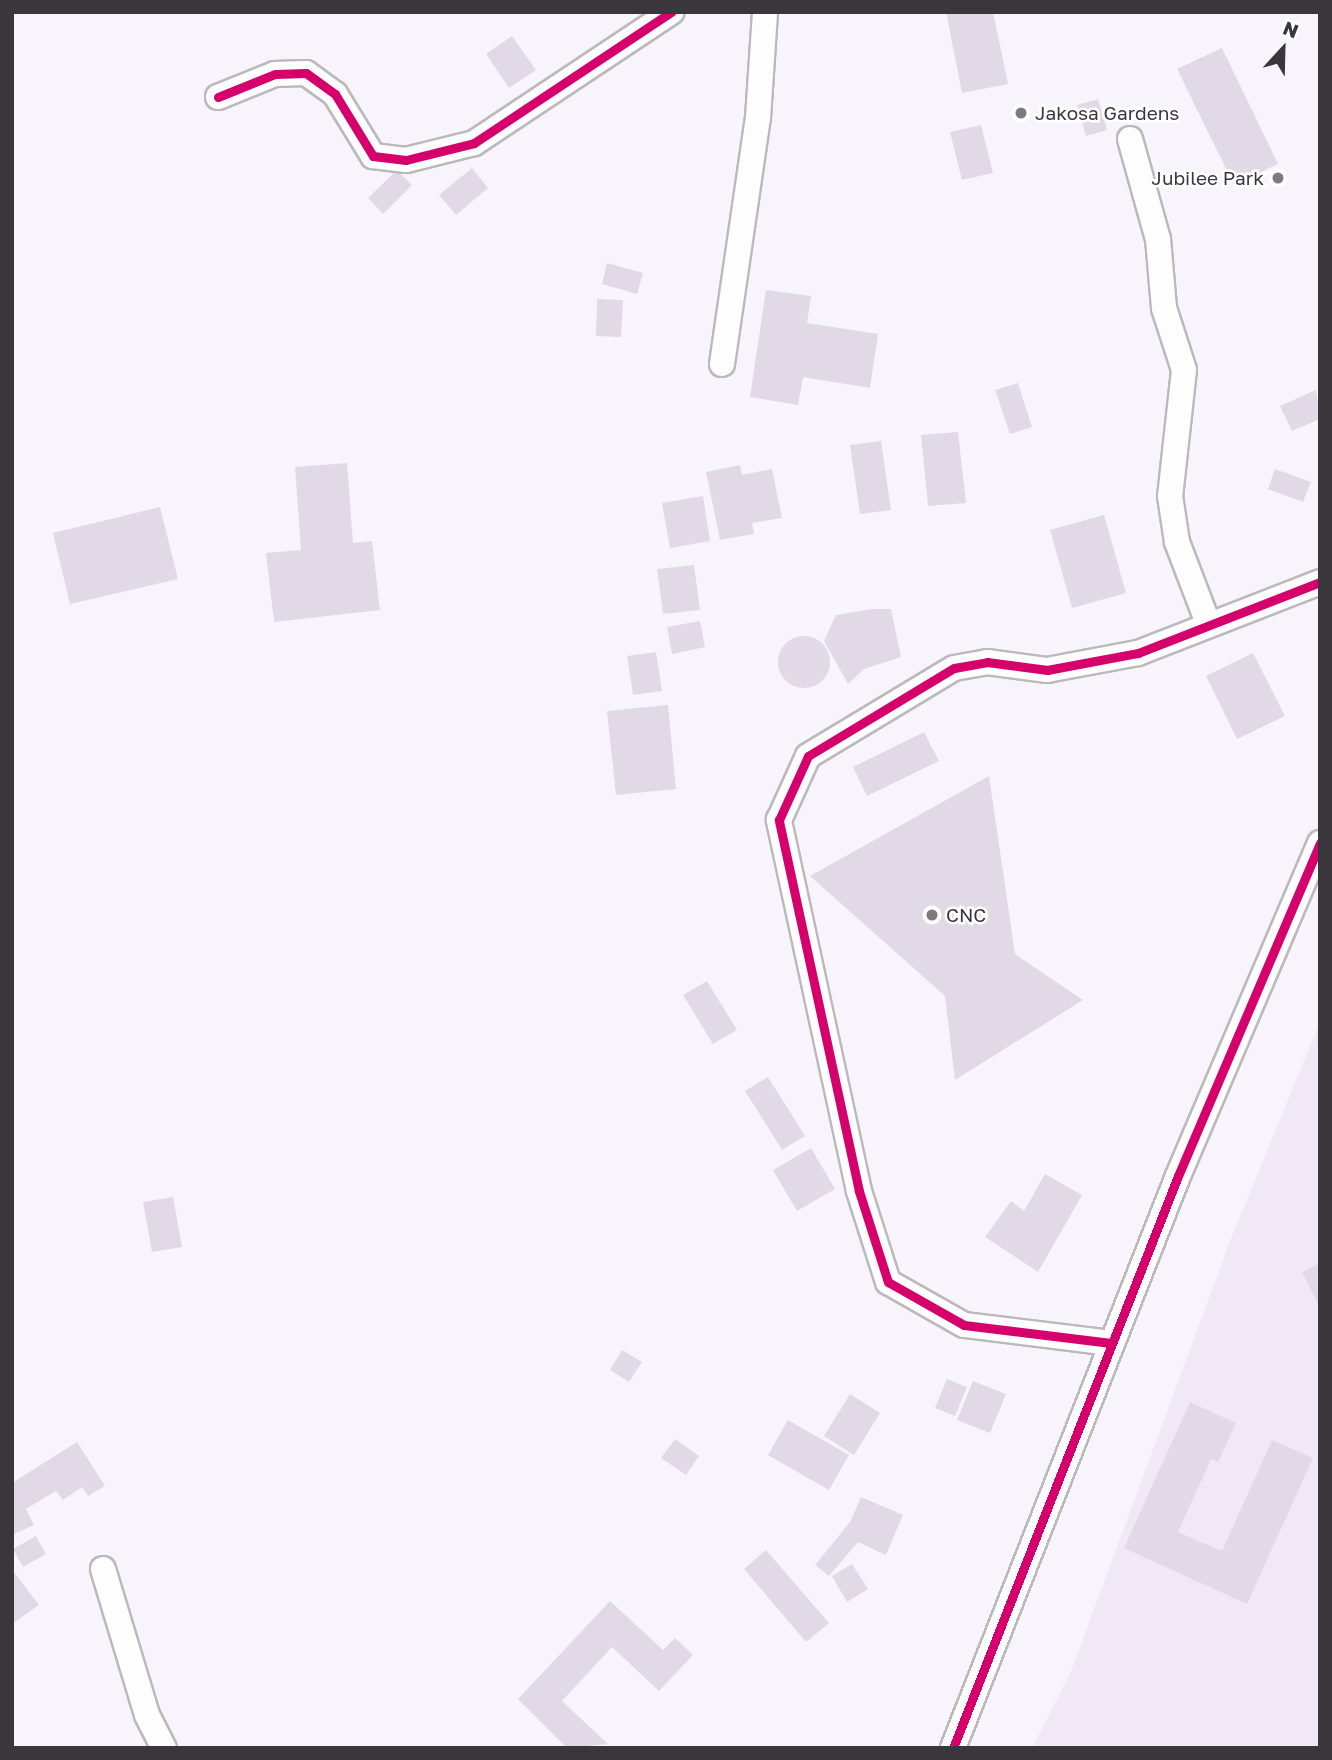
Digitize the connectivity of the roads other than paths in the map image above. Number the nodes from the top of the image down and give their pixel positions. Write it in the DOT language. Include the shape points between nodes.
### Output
graph roads {
  1 [pos="765,12"];
  2 [pos="658,16"];
  3 [pos="218,97"];
  4 [pos="1130,139"];
  5 [pos="722,364"];
  6 [pos="1320,582"];
  7 [pos="1208,623"];
  8 [pos="1320,843"];
  9 [pos="1111,1343"];
  10 [pos="103,1569"];
  11 [pos="164,1748"];
  12 [pos="953,1748"];
  1 -- 5 [label="street" via="758,118"];
  2 -- 3 [label="street" via="474,144 406,160 373,156 335,94 306,73 275,74"];
  4 -- 7 [label="street" via="1158,239 1164,308 1184,370 1170,496 1177,542"];
  6 -- 7 [label="street"];
  7 -- 9 [label="street" via="1138,653 1047,670 987,662 954,668 808,756 779,820 859,1191 888,1282 964,1325"];
  8 -- 9 [label="street"];
  9 -- 12 [label="street"];
  10 -- 11 [label="street" via="146,1715"];
}
